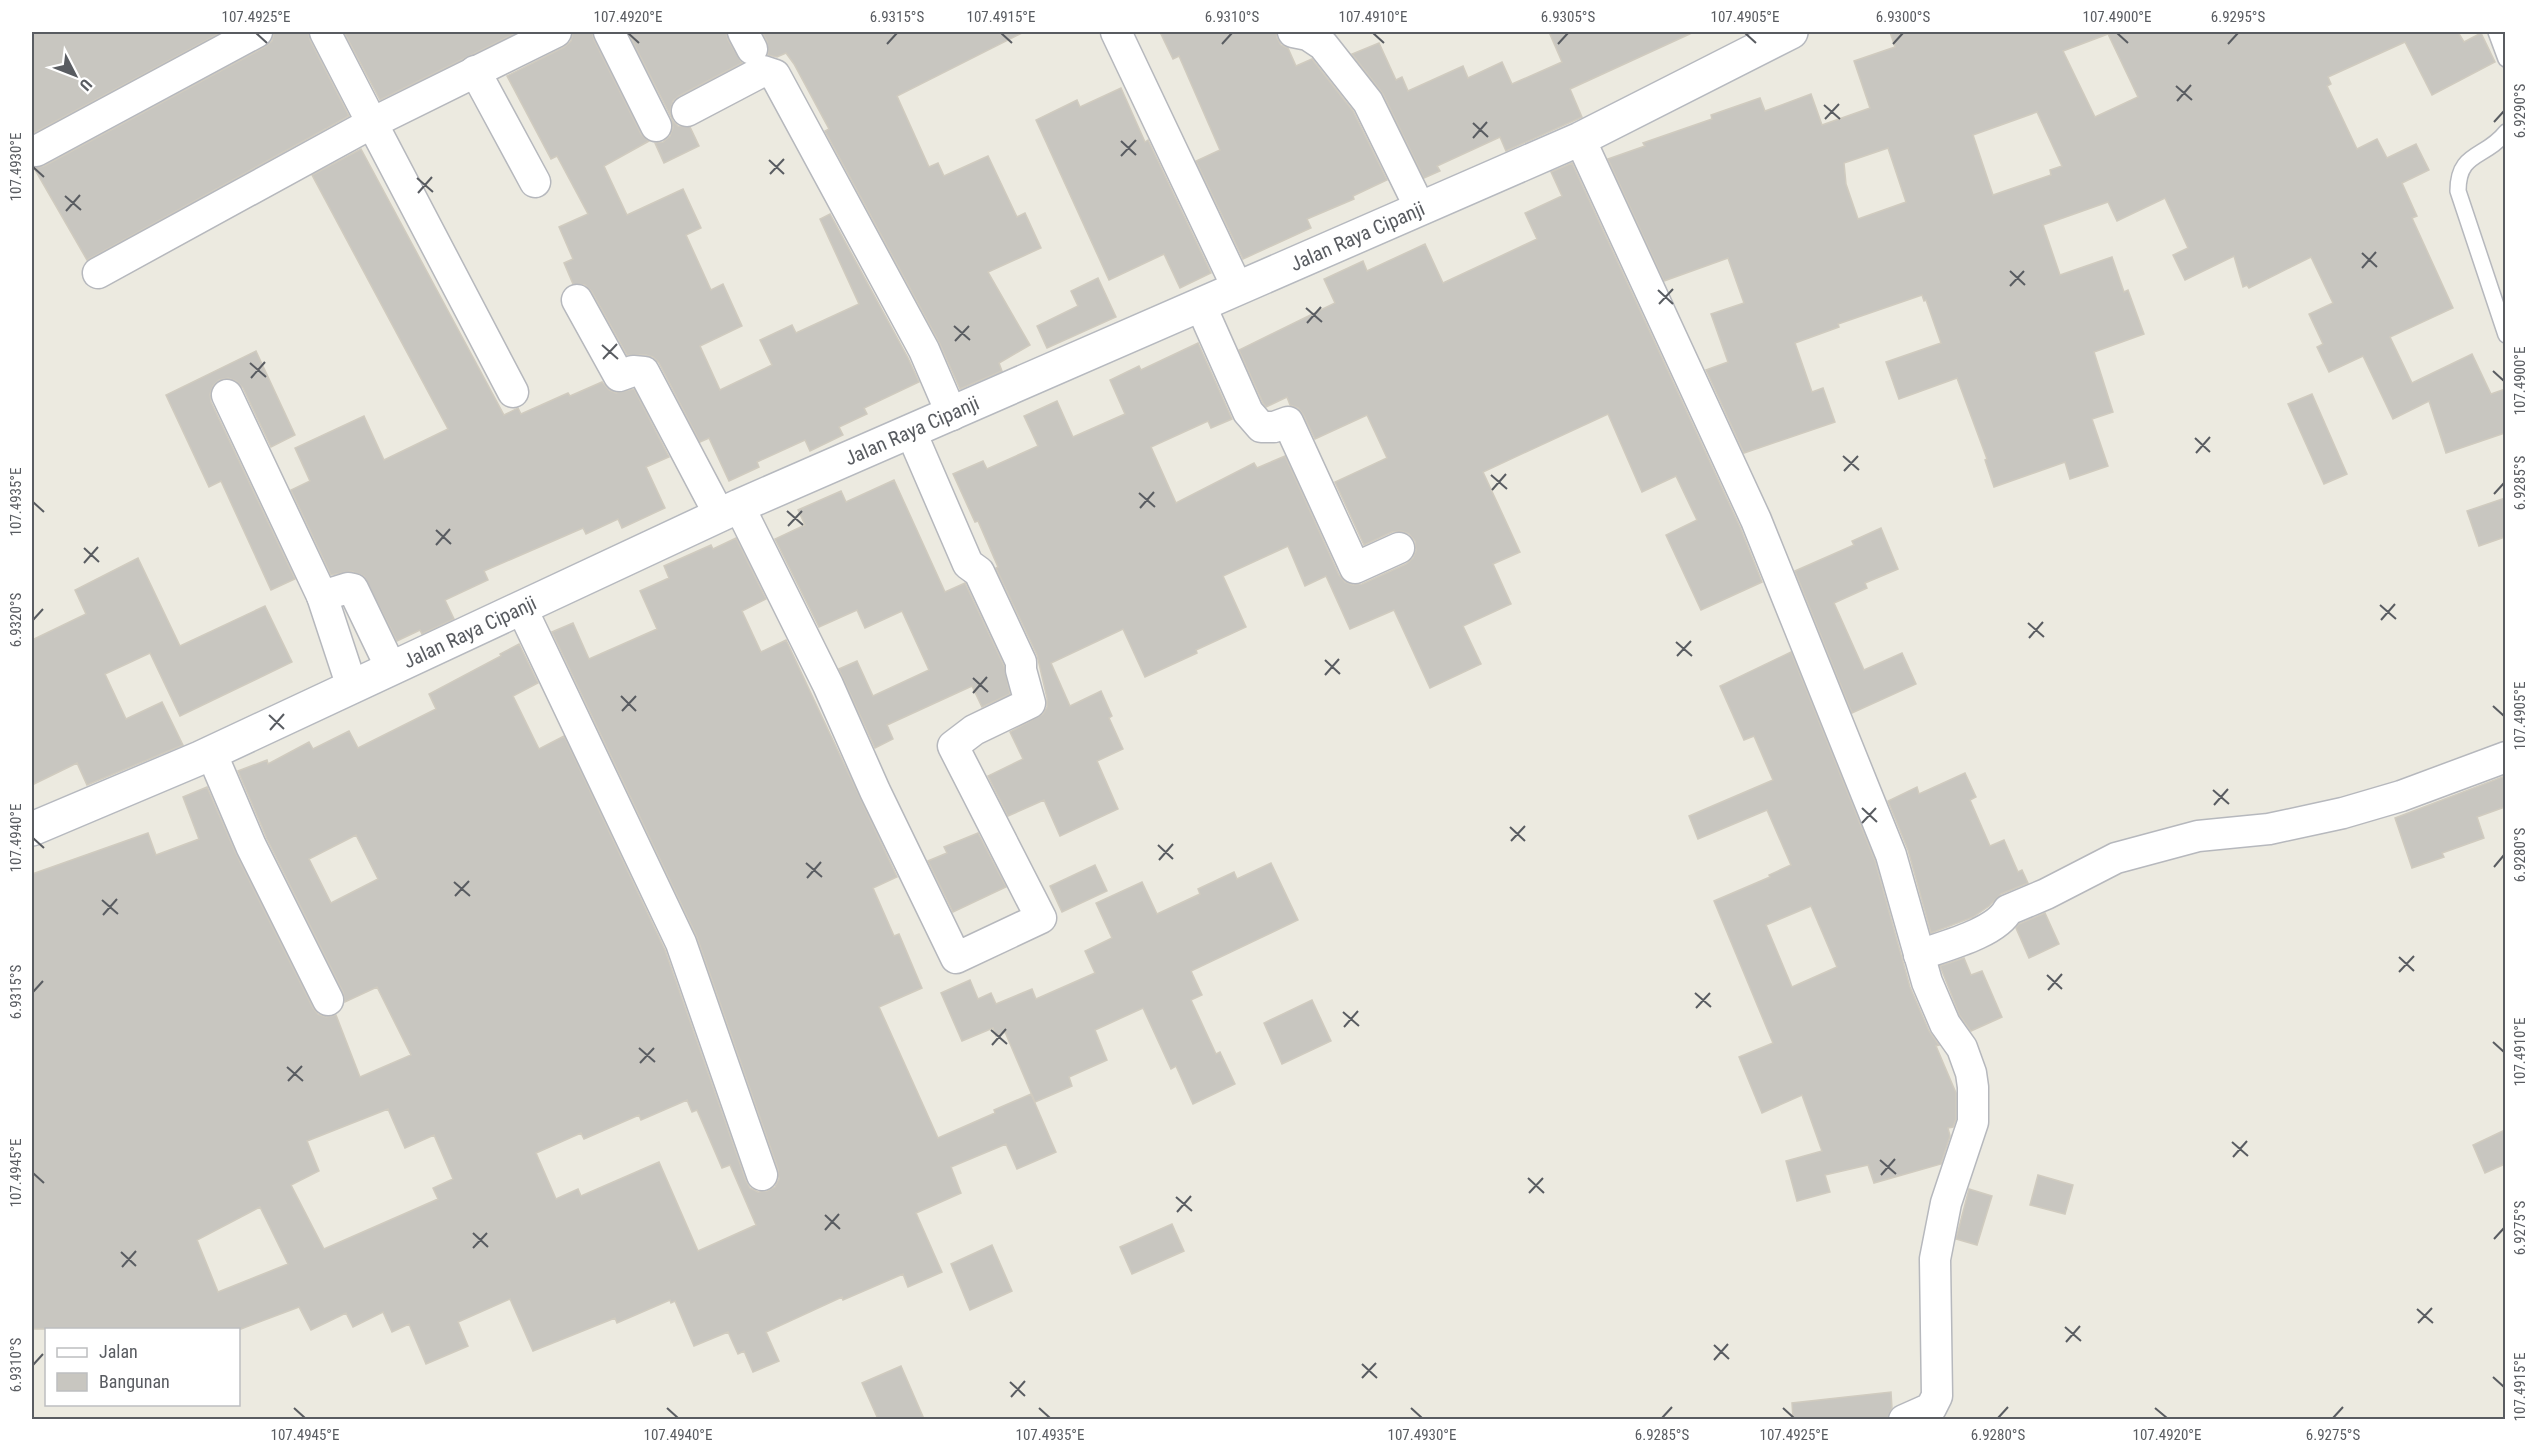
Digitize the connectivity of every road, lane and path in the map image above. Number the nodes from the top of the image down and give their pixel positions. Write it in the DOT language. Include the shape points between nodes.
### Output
graph roads {
  1 [pos="257,32"];
  2 [pos="325,32"];
  3 [pos="555,32"];
  4 [pos="609,32"];
  5 [pos="1116,32"];
  6 [pos="1293,32"];
  7 [pos="1791,32"];
  8 [pos="2496,32"];
  9 [pos="2505,59"];
  10 [pos="475,71"];
  11 [pos="687,111"];
  12 [pos="372,123"];
  13 [pos="656,126"];
  14 [pos="2505,132"];
  15 [pos="1580,139"];
  16 [pos="36,152"];
  17 [pos="535,182"];
  18 [pos="1420,208"];
  19 [pos="98,273"];
  20 [pos="1237,287"];
  21 [pos="577,300"];
  22 [pos="1200,304"];
  23 [pos="2505,335"];
  24 [pos="513,392"];
  25 [pos="227,395"];
  26 [pos="952,415"];
  27 [pos="911,432"];
  28 [pos="730,511"];
  29 [pos="1399,548"];
  30 [pos="322,596"];
  31 [pos="522,607"];
  32 [pos="391,668"];
  33 [pos="352,687"];
  34 [pos="211,752"];
  35 [pos="2505,757"];
  36 [pos="32,829"];
  37 [pos="1919,955"];
  38 [pos="328,1000"];
  39 [pos="762,1175"];
  40 [pos="1904,1419"];
  1 -- 16 [label="street"];
  2 -- 12 [label="street"];
  3 -- 10 [label="street"];
  4 -- 13 [label="street"];
  5 -- 20 [label="street"];
  6 -- 18 [label="street" via="1308,35 1323,45 1368,102"];
  7 -- 15 [label="main road, Jalan Raya Cipanji"];
  8 -- 9 [label="lane"];
  10 -- 12 [label="street"];
  10 -- 17 [label="street"];
  11 -- 26 [label="street" via="763,71 775,75 924,350"];
  12 -- 19 [label="street"];
  12 -- 24 [label="street"];
  14 -- 23 [label="lane" via="2492,147 2466,161 2458,178 2458,190"];
  15 -- 18 [label="main road, Jalan Raya Cipanji"];
  15 -- 37 [label="street" via="1756,520 1891,855"];
  18 -- 20 [label="main road, Jalan Raya Cipanji"];
  20 -- 22 [label="main road, Jalan Raya Cipanji"];
  21 -- 28 [label="street" via="619,376 644,372"];
  22 -- 26 [label="main road, Jalan Raya Cipanji"];
  22 -- 29 [label="street" via="1248,412 1261,427 1288,422 1355,568"];
  25 -- 30 [label="street"];
  26 -- 27 [label="main road, Jalan Raya Cipanji"];
  27 -- 28 [label="main road, Jalan Raya Cipanji"];
  27 -- 28 [label="street" via="968,564 979,572 1021,662 1030,703 974,730 953,746 1041,918 956,958 828,685"];
  28 -- 31 [label="main road, Jalan Raya Cipanji"];
  30 -- 32 [label="street" via="353,589"];
  30 -- 33 [label="street"];
  31 -- 32 [label="main road, Jalan Raya Cipanji"];
  31 -- 39 [label="street" via="681,943"];
  32 -- 33 [label="main road, Jalan Raya Cipanji"];
  33 -- 34 [label="main road, Jalan Raya Cipanji"];
  34 -- 36 [label="main road, Jalan Raya Cipanji"];
  34 -- 38 [label="street" via="251,846"];
  35 -- 37 [label="street" via="2343,813 2269,829 2198,836 2116,858 2008,910 2003,920 1979,932"];
  37 -- 40 [label="street" via="1945,1024 1967,1060 1974,1108 1946,1203 1935,1259 1937,1396 1931,1408"];
}
